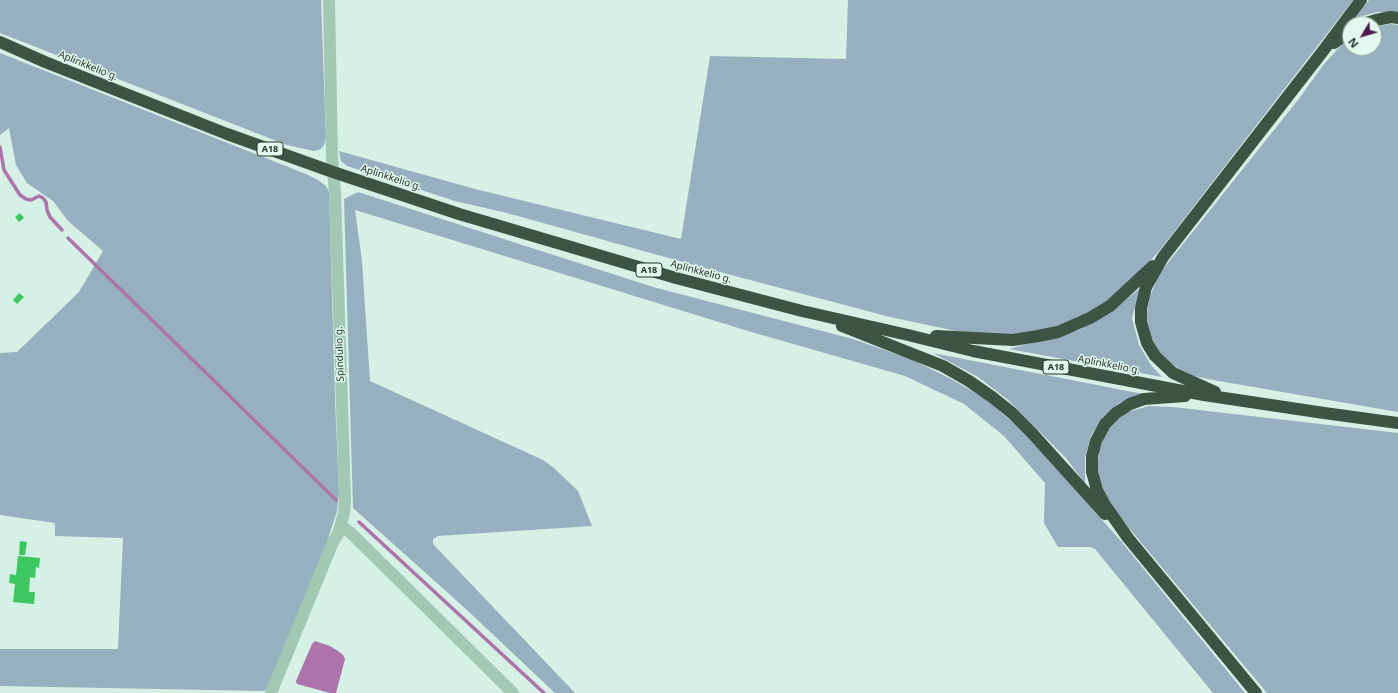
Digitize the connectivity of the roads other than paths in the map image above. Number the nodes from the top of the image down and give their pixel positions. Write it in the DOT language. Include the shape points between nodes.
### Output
graph roads {
  1 [pos="329,0"];
  2 [pos="1361,0"];
  3 [pos="1398,18"];
  4 [pos="1382,19"];
  5 [pos="1342,37"];
  6 [pos="0,42"];
  7 [pos="1323,51"];
  8 [pos="333,172"];
  9 [pos="1163,257"];
  10 [pos="802,311"];
  11 [pos="908,335"];
  12 [pos="1204,395"];
  13 [pos="1227,398"];
  14 [pos="1398,423"];
  15 [pos="340,526"];
  16 [pos="1128,538"];
  17 [pos="271,693"];
  18 [pos="513,693"];
  19 [pos="1256,693"];
  1 -- 8 [label="street, Spindulio g."];
  2 -- 7 [label="highway"];
  3 -- 4 [label="highway"];
  5 -- 7 [label="highway"];
  6 -- 8 [label="highway, Aplinkkelio g. / A18" via="220,131"];
  7 -- 9 [label="highway"];
  8 -- 10 [label="highway, Aplinkkelio g. / A18" via="562,245"];
  8 -- 15 [label="street, Spindulio g." via="345,498"];
  9 -- 11 [label="highway" via="1110,306 1058,332 1013,340"];
  9 -- 13 [label="highway" via="1146,287 1141,308 1146,343 1154,356 1173,372"];
  10 -- 11 [label="highway, Aplinkkelio g. / A18"];
  10 -- 16 [label="highway" via="943,366 992,397 1031,432"];
  11 -- 12 [label="highway, Aplinkkelio g. / A18" via="973,351"];
  12 -- 13 [label="highway, Aplinkkelio g. / A18"];
  12 -- 16 [label="highway" via="1144,399 1130,404 1105,424 1096,441 1092,456 1092,472 1105,505"];
  13 -- 14 [label="highway, Aplinkkelio g. / A18"];
  15 -- 17 [label="street, Spindulio g."];
  15 -- 18 [label="street" via="351,533"];
  16 -- 19 [label="highway"];
}
